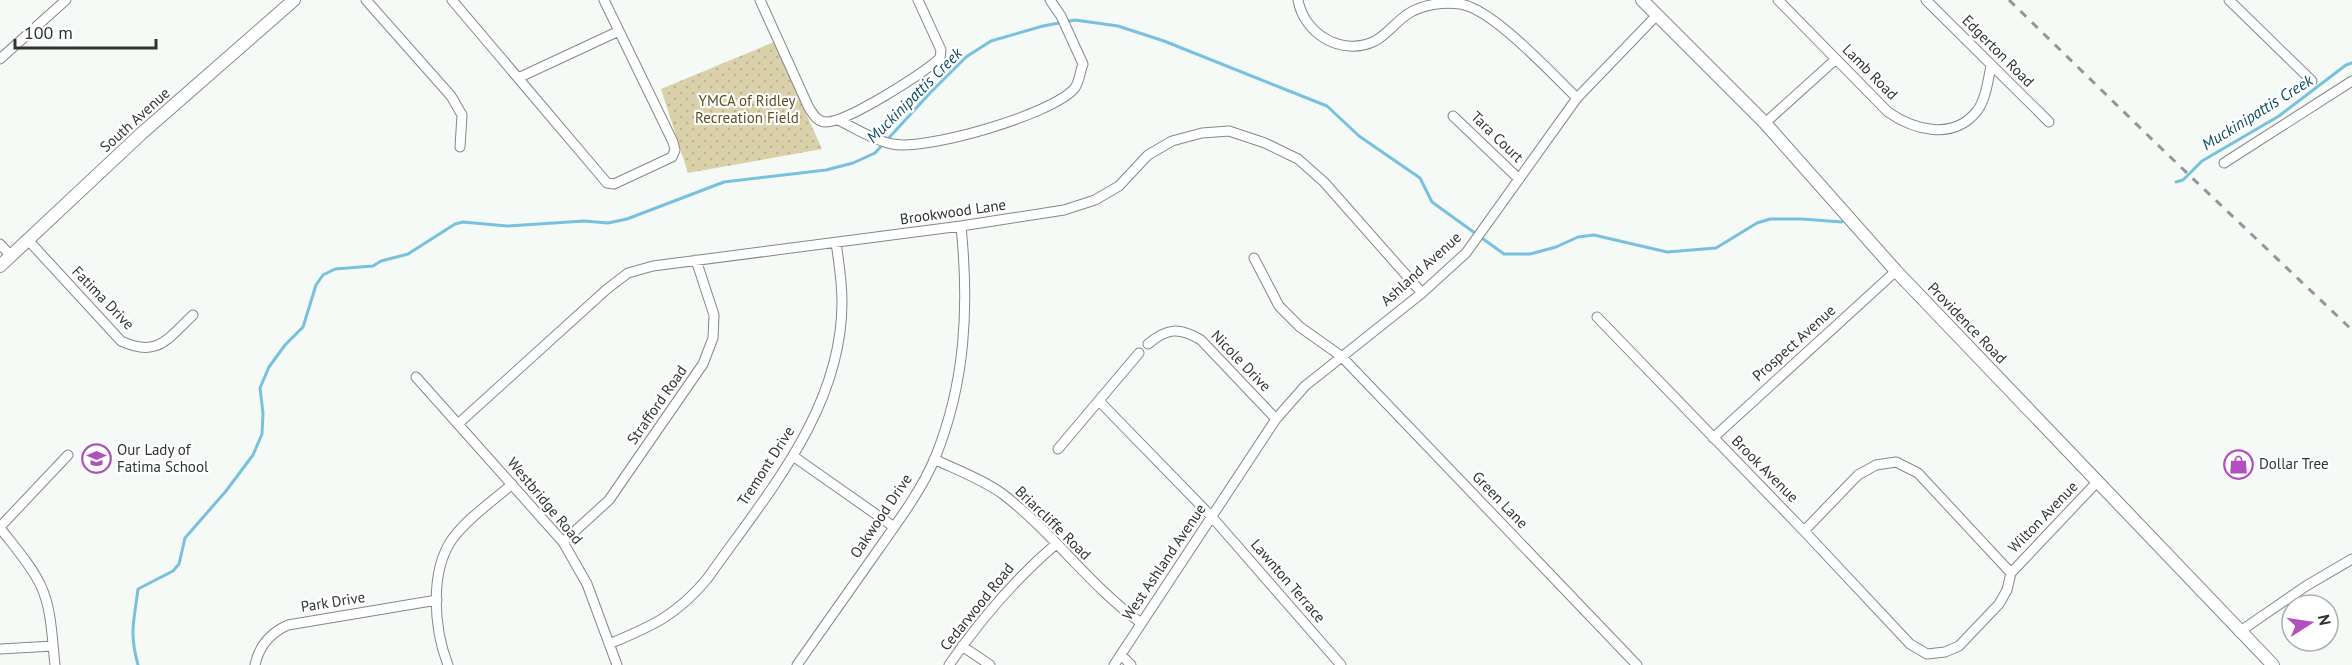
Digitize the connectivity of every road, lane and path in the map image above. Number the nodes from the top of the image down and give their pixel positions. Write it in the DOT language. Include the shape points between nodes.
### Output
graph roads {
  1 [pos="66,0"];
  2 [pos="366,0"];
  3 [pos="452,0"];
  4 [pos="604,0"];
  5 [pos="760,0"];
  6 [pos="918,0"];
  7 [pos="1050,0"];
  8 [pos="1298,0"];
  9 [pos="1642,0"];
  10 [pos="1778,0"];
  11 [pos="1926,0"];
  12 [pos="2229,0"];
  13 [pos="290,1"];
  14 [pos="1463,2"];
  15 [pos="1657,15"];
  16 [pos="619,31"];
  17 [pos="0,59"];
  18 [pos="1836,59"];
  19 [pos="1991,66"];
  20 [pos="518,78"];
  21 [pos="2312,81"];
  22 [pos="2352,81"];
  23 [pos="1577,98"];
  24 [pos="1453,116"];
  25 [pos="838,120"];
  26 [pos="2049,122"];
  27 [pos="1765,123"];
  28 [pos="460,147"];
  29 [pos="2224,163"];
  30 [pos="1519,179"];
  31 [pos="961,226"];
  32 [pos="28,240"];
  33 [pos="836,243"];
  34 [pos="0,244"];
  35 [pos="11,256"];
  36 [pos="1254,258"];
  37 [pos="696,260"];
  38 [pos="0,266"];
  39 [pos="1896,271"];
  40 [pos="1422,293"];
  41 [pos="193,315"];
  42 [pos="1597,317"];
  43 [pos="1148,344"];
  44 [pos="1139,353"];
  45 [pos="1341,356"];
  46 [pos="416,377"];
  47 [pos="1100,402"];
  48 [pos="1276,419"];
  49 [pos="459,423"];
  50 [pos="1713,438"];
  51 [pos="1058,448"];
  52 [pos="68,455"];
  53 [pos="793,456"];
  54 [pos="934,459"];
  55 [pos="1240,477"];
  56 [pos="2098,481"];
  57 [pos="512,484"];
  58 [pos="1212,517"];
  59 [pos="0,527"];
  60 [pos="894,527"];
  61 [pos="1804,531"];
  62 [pos="563,542"];
  63 [pos="1056,544"];
  64 [pos="2352,559"];
  65 [pos="2011,573"];
  66 [pos="437,600"];
  67 [pos="1141,623"];
  68 [pos="2239,632"];
  69 [pos="609,644"];
  70 [pos="1910,644"];
  71 [pos="53,646"];
  72 [pos="962,646"];
  73 [pos="0,649"];
  74 [pos="1121,655"];
  75 [pos="55,665"];
  76 [pos="255,665"];
  77 [pos="448,665"];
  78 [pos="617,665"];
  79 [pos="796,665"];
  80 [pos="948,665"];
  81 [pos="990,665"];
  82 [pos="1114,665"];
  83 [pos="1131,665"];
  84 [pos="1341,665"];
  85 [pos="1637,665"];
  86 [pos="2273,665"];
  1 -- 17 [label="street"];
  2 -- 28 [label="street" via="452,96 462,115"];
  3 -- 20 [label="street"];
  4 -- 16 [label="street"];
  5 -- 25 [label="street" via="808,108 824,122"];
  6 -- 25 [label="street" via="941,50 940,58 896,89"];
  7 -- 25 [label="street" via="1083,64 1075,89 1049,106 937,142 893,144"];
  8 -- 14 [label="street" via="1312,29 1330,42 1351,46 1374,41 1410,12 1435,4"];
  9 -- 15 [label="street, Providence Road"];
  10 -- 18 [label="street, Lamb Road"];
  11 -- 19 [label="street, Edgerton Road"];
  12 -- 21 [label="street"];
  13 -- 32 [label="street, South Avenue"];
  14 -- 23 [label="street" via="1502,28"];
  15 -- 23 [label="street, Ashland Avenue"];
  15 -- 27 [label="street, Providence Road"];
  16 -- 20 [label="street"];
  16 -- 20 [label="street" via="675,150 672,157 621,182 607,183"];
  18 -- 19 [label="street, Lamb Road" via="1887,112 1925,130 1945,130 1965,122 1978,110"];
  18 -- 27 [label="street"];
  19 -- 26 [label="street, Edgerton Road"];
  22 -- 29 [label="street"];
  23 -- 30 [label="street, Ashland Avenue"];
  24 -- 30 [label="street, Tara Court"];
  27 -- 39 [label="street, Providence Road"];
  30 -- 40 [label="street, Ashland Avenue" via="1467,253"];
  31 -- 33 [label="street, Brookwood Lane"];
  31 -- 40 [label="street, Brookwood Lane" via="1064,210 1095,200 1119,186 1148,155 1172,141 1229,131 1298,159 1324,182"];
  31 -- 54 [label="street, Oakwood Drive" via="966,302 963,351 953,406"];
  32 -- 35 [label="street, South Avenue"];
  32 -- 41 [label="street, Fatima Drive" via="121,341 137,348 160,346"];
  33 -- 37 [label="street, Brookwood Lane"];
  33 -- 53 [label="street, Tremont Drive" via="842,301 838,344 817,413"];
  34 -- 35 [label="street"];
  35 -- 38 [label="street, South Avenue"];
  36 -- 45 [label="street, Green Lane" via="1280,306 1300,327"];
  37 -- 49 [label="street, Brookwood Lane" via="640,269 618,279"];
  37 -- 62 [label="street, Strafford Road" via="714,315 713,338 703,364 609,500"];
  39 -- 50 [label="street, Prospect Avenue"];
  39 -- 56 [label="street, Providence Road"];
  40 -- 45 [label="street, Ashland Avenue"];
  42 -- 50 [label="street, Brook Avenue"];
  43 -- 48 [label="street, Nicole Drive" via="1171,330 1191,334"];
  44 -- 47 [label="street"];
  45 -- 48 [label="street, Ashland Avenue" via="1305,386"];
  45 -- 85 [label="street, Green Lane"];
  46 -- 49 [label="street, Westbridge Road"];
  47 -- 51 [label="street"];
  47 -- 58 [label="street, Lawnton Terrace"];
  48 -- 55 [label="street, Ashland Avenue"];
  49 -- 57 [label="street, Westbridge Road"];
  50 -- 61 [label="street, Brook Avenue"];
  52 -- 59 [label="street"];
  53 -- 60 [label="street"];
  53 -- 69 [label="street, Tremont Drive" via="692,597 652,626"];
  54 -- 60 [label="street, Oakwood Drive" via="915,498"];
  54 -- 63 [label="street, Briarcliffe Road" via="1002,493"];
  55 -- 58 [label="street, West Ashland Avenue"];
  56 -- 65 [label="street, Wilton Avenue"];
  56 -- 68 [label="street, Providence Road"];
  57 -- 62 [label="street, Westbridge Road"];
  57 -- 66 [label="street" via="452,539 442,562"];
  58 -- 67 [label="street, West Ashland Avenue"];
  58 -- 84 [label="street, Lawnton Terrace"];
  59 -- 71 [label="street" via="41,586"];
  60 -- 79 [label="street, Oakwood Drive"];
  61 -- 65 [label="street" via="1858,475 1876,465 1896,462 1918,472"];
  61 -- 70 [label="street, Brook Avenue"];
  62 -- 69 [label="street, Westbridge Road" via="586,584"];
  63 -- 67 [label="street, Briarcliffe Road" via="1114,603"];
  63 -- 72 [label="street, Cedarwood Road" via="1022,573"];
  64 -- 68 [label="street"];
  65 -- 70 [label="street, Wilton Avenue" via="1999,604 1959,646 1927,654"];
  66 -- 76 [label="street, Park Drive" via="288,625 268,638"];
  66 -- 77 [label="street"];
  67 -- 74 [label="street, West Ashland Avenue"];
  68 -- 86 [label="street, Providence Road"];
  69 -- 78 [label="street, Westbridge Road"];
  71 -- 73 [label="street"];
  71 -- 75 [label="street"];
  72 -- 80 [label="street, Cedarwood Road"];
  72 -- 81 [label="street"];
  74 -- 82 [label="street, West Ashland Avenue"];
  74 -- 83 [label="street"];
}
